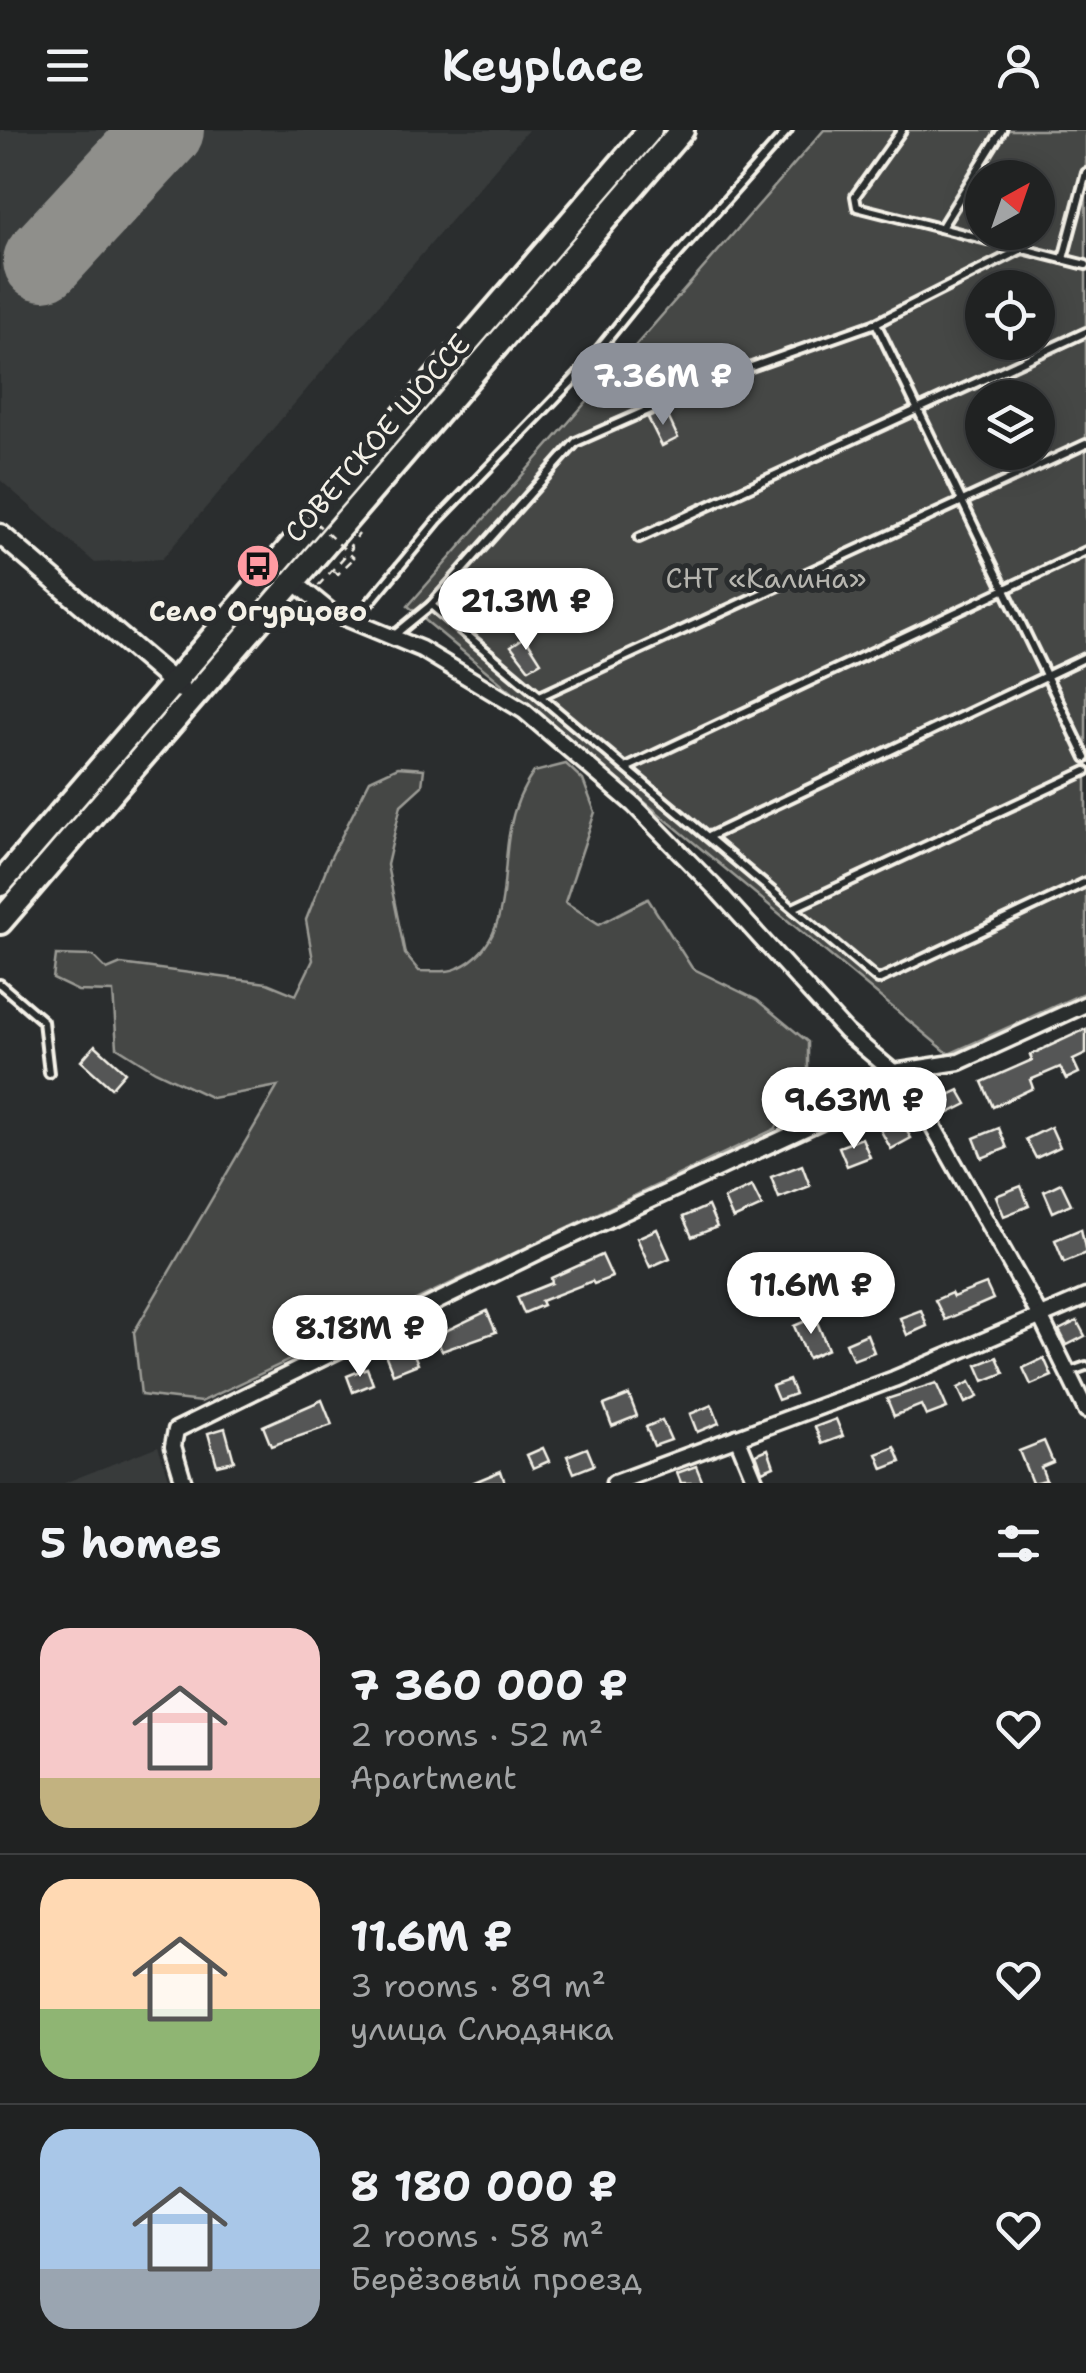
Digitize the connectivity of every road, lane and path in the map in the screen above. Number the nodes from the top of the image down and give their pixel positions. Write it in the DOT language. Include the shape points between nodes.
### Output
graph roads {
  1 [pos="650,130"];
  2 [pos="682,130"];
  3 [pos="788,130"];
  4 [pos="902,130"];
  5 [pos="1002,130"];
  6 [pos="1086,173"];
  7 [pos="940,228"];
  8 [pos="965,234"];
  9 [pos="1020,250"];
  10 [pos="1026,250"];
  11 [pos="1063,260"];
  12 [pos="1086,265"];
  13 [pos="876,322"];
  14 [pos="1086,332"];
  15 [pos="918,409"];
  16 [pos="1086,444"];
  17 [pos="964,501"];
  18 [pos="303,511"];
  19 [pos="0,534"];
  20 [pos="359,534"];
  21 [pos="639,538"];
  22 [pos="1086,550"];
  23 [pos="332,570"];
  24 [pos="293,581"];
  25 [pos="1003,590"];
  26 [pos="320,604"];
  27 [pos="431,605"];
  28 [pos="354,622"];
  29 [pos="391,637"];
  30 [pos="1086,657"];
  31 [pos="1046,677"];
  32 [pos="183,690"];
  33 [pos="540,696"];
  34 [pos="1086,758"];
  35 [pos="626,768"];
  36 [pos="1086,771"];
  37 [pos="708,836"];
  38 [pos="1086,882"];
  39 [pos="0,884"];
  40 [pos="793,908"];
  41 [pos="0,922"];
  42 [pos="0,984"];
  43 [pos="1086,1004"];
  44 [pos="894,1072"];
  45 [pos="49,1074"];
  46 [pos="1086,1297"];
  47 [pos="1041,1318"];
  48 [pos="1086,1366"];
  49 [pos="1068,1373"];
  50 [pos="1086,1410"];
  51 [pos="737,1437"];
  52 [pos="184,1483"];
  53 [pos="614,1483"];
  54 [pos="756,1483"];
  1 -- 32 [label="highway, СОВЕТСКОЕ ШОССЕ"];
  2 -- 24 [label="highway, СОВЕТСКОЕ ШОССЕ"];
  3 -- 28 [label="lane"];
  4 -- 7 [label="lane" via="855,196 857,207"];
  5 -- 7 [label="lane"];
  6 -- 11 [label="lane"];
  7 -- 8 [label="lane"];
  9 -- 13 [label="lane"];
  10 -- 11 [label="lane"];
  11 -- 12 [label="lane"];
  13 -- 15 [label="lane"];
  13 -- 27 [label="lane" via="723,377 576,442"];
  14 -- 15 [label="lane"];
  15 -- 17 [label="lane"];
  15 -- 21 [label="lane"];
  16 -- 17 [label="lane"];
  17 -- 25 [label="lane"];
  17 -- 33 [label="lane"];
  18 -- 23 [label="path, bridge" via="354,558 338,574"];
  19 -- 32 [label="street"];
  20 -- 23 [label="path"];
  22 -- 25 [label="lane"];
  23 -- 26 [label="path" via="315,591"];
  24 -- 26 [label="street"];
  24 -- 32 [label="highway, СОВЕТСКОЕ ШОССЕ"];
  25 -- 31 [label="lane"];
  25 -- 35 [label="lane"];
  26 -- 28 [label="street"];
  27 -- 29 [label="lane"];
  27 -- 33 [label="lane"];
  28 -- 29 [label="street"];
  29 -- 44 [label="street" via="524,711 634,805 846,1032"];
  30 -- 31 [label="lane"];
  31 -- 34 [label="lane"];
  31 -- 37 [label="lane"];
  32 -- 39 [label="highway, СОВЕТСКОЕ ШОССЕ"];
  32 -- 41 [label="highway, СОВЕТСКОЕ ШОССЕ"];
  33 -- 35 [label="lane"];
  35 -- 37 [label="lane"];
  36 -- 40 [label="lane"];
  37 -- 40 [label="lane"];
  38 -- 40 [label="lane" via="878,980"];
  42 -- 45 [label="lane" via="42,1021"];
  43 -- 44 [label="street" via="959,1062"];
  44 -- 47 [label="street" via="911,1087"];
  44 -- 52 [label="street" via="862,1102 176,1430 173,1446"];
  46 -- 47 [label="street"];
  47 -- 49 [label="street"];
  47 -- 51 [label="street"];
  48 -- 49 [label="lane"];
  49 -- 50 [label="street"];
  51 -- 53 [label="street"];
  51 -- 54 [label="street"];
}
